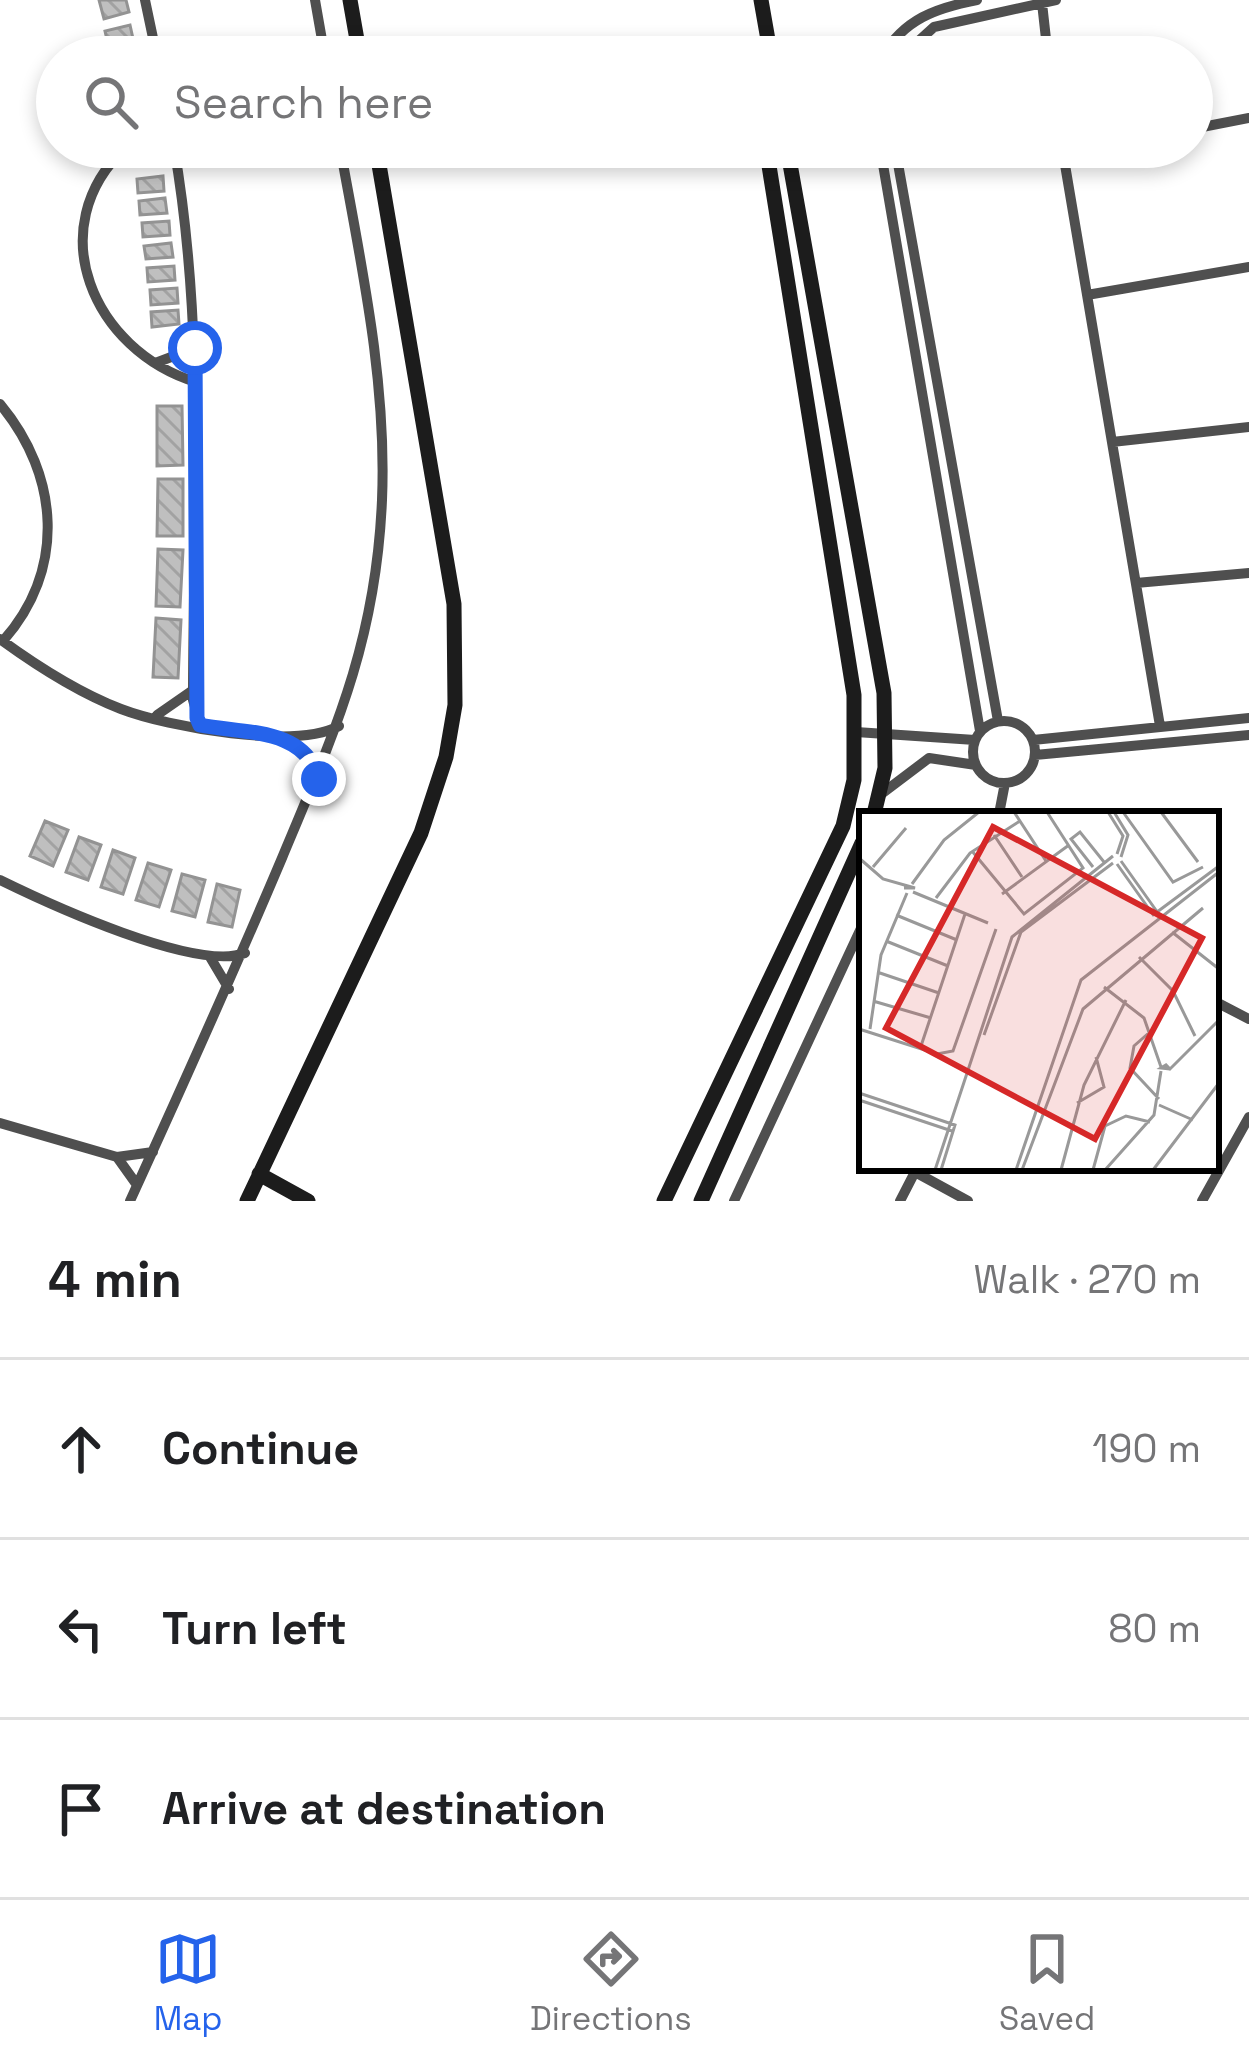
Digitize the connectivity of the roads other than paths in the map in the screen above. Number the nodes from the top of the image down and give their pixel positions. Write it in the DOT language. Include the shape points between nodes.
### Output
graph roads {
  1 [pos="145,0"];
  2 [pos="315,0"];
  3 [pos="350,0"];
  4 [pos="761,0"];
  5 [pos="976,0"];
  6 [pos="1056,0"];
  7 [pos="1042,3"];
  8 [pos="153,36"];
  9 [pos="321,36"];
  10 [pos="356,36"];
  11 [pos="767,36"];
  12 [pos="897,36"];
  13 [pos="924,36"];
  14 [pos="1046,36"];
  15 [pos="1249,118"];
  16 [pos="1213,125"];
  17 [pos="107,168"];
  18 [pos="176,168"];
  19 [pos="344,168"];
  20 [pos="380,168"];
  21 [pos="769,168"];
  22 [pos="791,168"];
  23 [pos="885,168"];
  24 [pos="899,168"];
  25 [pos="1066,168"];
  26 [pos="1249,267"];
  27 [pos="1087,295"];
  28 [pos="917,309"];
  29 [pos="195,348"];
  30 [pos="155,362"];
  31 [pos="196,382"];
  32 [pos="0,404"];
  33 [pos="1249,427"];
  34 [pos="1112,442"];
  35 [pos="953,476"];
  36 [pos="938,478"];
  37 [pos="1249,573"];
  38 [pos="1136,583"];
  39 [pos="2,640"];
  40 [pos="193,690"];
  41 [pos="154,716"];
  42 [pos="1249,718"];
  43 [pos="998,721"];
  44 [pos="200,725"];
  45 [pos="339,726"];
  46 [pos="1160,726"];
  47 [pos="856,732"];
  48 [pos="886,734"];
  49 [pos="1249,735"];
  50 [pos="978,736"];
  51 [pos="292,740"];
  52 [pos="1034,740"];
  53 [pos="1035,755"];
  54 [pos="976,765"];
  55 [pos="319,779"];
  56 [pos="1005,783"];
  57 [pos="880,795"];
  58 [pos="875,811"];
  59 [pos="1000,811"];
  60 [pos="859,850"];
  61 [pos="0,880"];
  62 [pos="859,932"];
  63 [pos="245,953"];
  64 [pos="210,958"];
  65 [pos="229,988"];
  66 [pos="1219,1004"];
  67 [pos="1249,1019"];
  68 [pos="1249,1117"];
  69 [pos="0,1123"];
  70 [pos="153,1152"];
  71 [pos="117,1157"];
  72 [pos="1219,1166"];
  73 [pos="915,1171"];
  74 [pos="918,1171"];
  75 [pos="1217,1171"];
  76 [pos="260,1174"];
  77 [pos="137,1185"];
  78 [pos="279,1194"];
  79 [pos="130,1201"];
  80 [pos="248,1201"];
  81 [pos="308,1201"];
  82 [pos="664,1201"];
  83 [pos="700,1201"];
  84 [pos="734,1201"];
  85 [pos="900,1201"];
  86 [pos="968,1201"];
  87 [pos="1202,1201"];
  1 -- 8 [label="street"];
  2 -- 9 [label="street"];
  3 -- 10 [label="street"];
  4 -- 11 [label="street"];
  5 -- 12 [label="street" via="920,16"];
  6 -- 7 [label="street"];
  7 -- 13 [label="street" via="934,27"];
  7 -- 14 [label="street"];
  15 -- 16 [label="street"];
  17 -- 30 [label="street" via="87,207 83,263 107,322"];
  18 -- 29 [label="street"];
  19 -- 45 [label="street" via="374,344 383,465 369,610"];
  20 -- 76 [label="street" via="454,604 455,705 421,833"];
  21 -- 47 [label="street"];
  22 -- 48 [label="street"];
  23 -- 28 [label="street"];
  24 -- 28 [label="street"];
  25 -- 27 [label="street"];
  26 -- 27 [label="street"];
  27 -- 34 [label="street"];
  28 -- 35 [label="street"];
  28 -- 36 [label="street"];
  29 -- 30 [label="street"];
  29 -- 31 [label="street"];
  30 -- 31 [label="street"];
  31 -- 40 [label="street"];
  32 -- 39 [label="street" via="35,460 50,530 37,592"];
  33 -- 34 [label="street"];
  34 -- 38 [label="street"];
  35 -- 36 [label="street"];
  35 -- 43 [label="street"];
  36 -- 50 [label="street"];
  37 -- 38 [label="street"];
  38 -- 46 [label="street"];
  39 -- 41 [label="street" via="71,685"];
  40 -- 41 [label="street"];
  40 -- 44 [label="street"];
  41 -- 44 [label="street"];
  42 -- 46 [label="street"];
  43 -- 50 [label="street"];
  43 -- 52 [label="street" via="1019,724"];
  44 -- 51 [label="street"];
  45 -- 51 [label="street"];
  45 -- 55 [label="street"];
  46 -- 52 [label="street"];
  47 -- 48 [label="street"];
  47 -- 82 [label="street" via="854,780 832,853"];
  48 -- 50 [label="street"];
  48 -- 57 [label="street"];
  49 -- 53 [label="street"];
  50 -- 54 [label="street"];
  51 -- 55 [label="street"];
  52 -- 53 [label="street"];
  53 -- 56 [label="street" via="1026,775"];
  54 -- 56 [label="street"];
  54 -- 57 [label="street" via="929,758"];
  55 -- 63 [label="street"];
  56 -- 59 [label="street"];
  57 -- 58 [label="street"];
  60 -- 83 [label="street"];
  61 -- 64 [label="street"];
  62 -- 84 [label="street"];
  63 -- 64 [label="street"];
  63 -- 65 [label="street"];
  64 -- 65 [label="street"];
  65 -- 70 [label="street"];
  66 -- 67 [label="street"];
  68 -- 72 [label="street"];
  69 -- 71 [label="street"];
  70 -- 71 [label="street"];
  70 -- 77 [label="street"];
  71 -- 77 [label="street"];
  73 -- 85 [label="street"];
  74 -- 86 [label="street"];
  75 -- 87 [label="street"];
  76 -- 78 [label="street"];
  76 -- 80 [label="street"];
  77 -- 79 [label="street"];
  78 -- 81 [label="street"];
}
